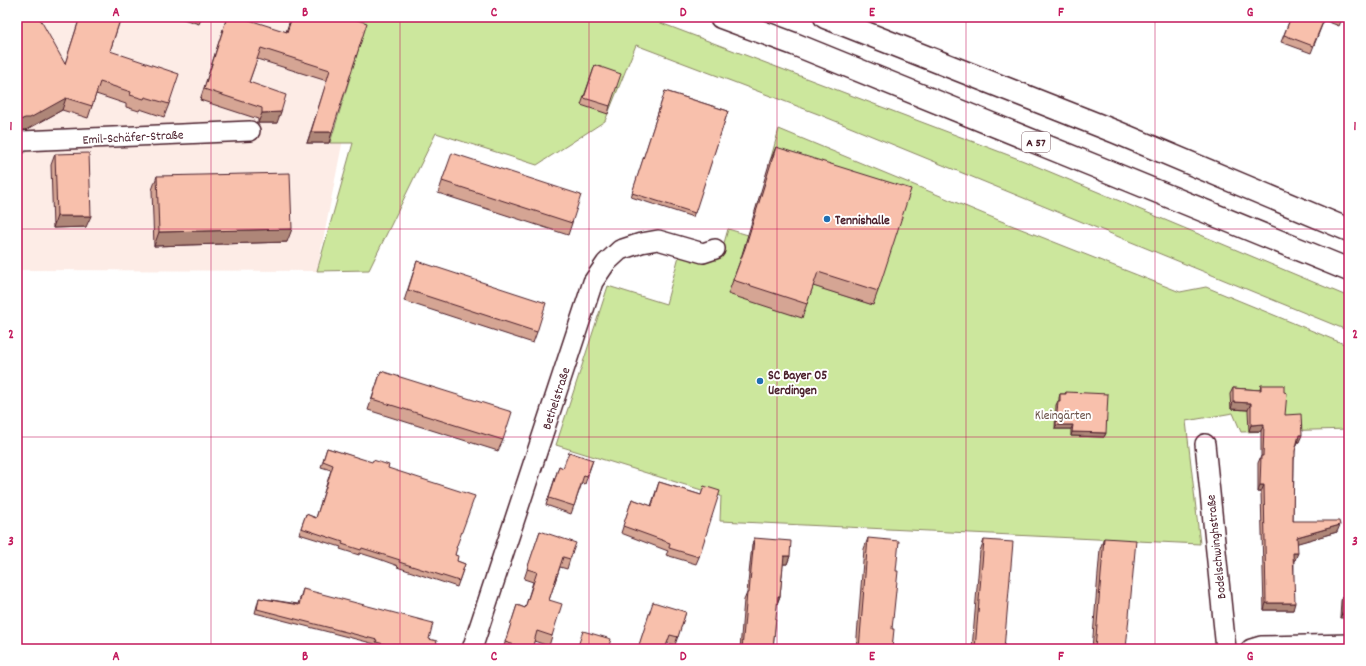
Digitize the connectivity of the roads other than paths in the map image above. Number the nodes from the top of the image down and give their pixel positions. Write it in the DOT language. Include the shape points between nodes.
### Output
graph roads {
  1 [pos="721,17"];
  2 [pos="825,17"];
  3 [pos="250,131"];
  4 [pos="17,145"];
  5 [pos="1349,230"];
  6 [pos="715,249"];
  7 [pos="1349,270"];
  8 [pos="1205,444"];
  9 [pos="1349,644"];
  10 [pos="472,649"];
  11 [pos="1226,649"];
  12 [pos="1251,649"];
  1 -- 7 [label="highway, A 57" via="794,44"];
  2 -- 5 [label="highway" via="1116,132"];
  3 -- 4 [label="street, Emil-Schäfer-Straße" via="22,141"];
  6 -- 10 [label="street, Bethelstraße" via="703,253 658,240 641,243 620,250 606,263 593,282"];
  8 -- 11 [label="street, Bodelschwinghstraße"];
  9 -- 12 [label="street" via="1260,646"];
}
